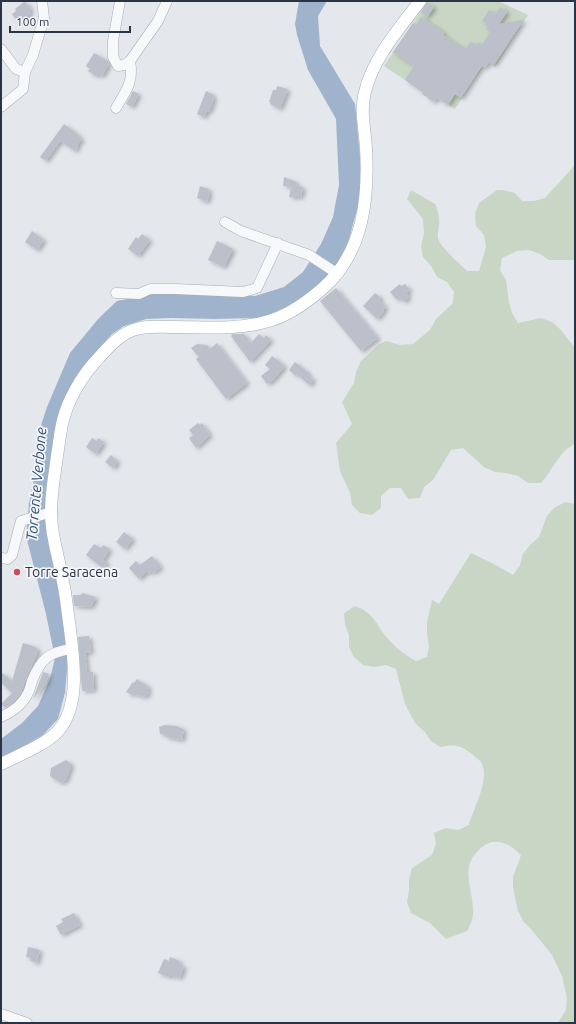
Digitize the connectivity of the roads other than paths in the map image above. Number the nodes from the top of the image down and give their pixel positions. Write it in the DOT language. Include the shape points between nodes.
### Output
graph roads {
  1 [pos="42,1"];
  2 [pos="120,1"];
  3 [pos="167,1"];
  4 [pos="420,1"];
  5 [pos="1,49"];
  6 [pos="130,61"];
  7 [pos="26,72"];
  8 [pos="1,107"];
  9 [pos="116,108"];
  10 [pos="226,222"];
  11 [pos="278,243"];
  12 [pos="336,273"];
  13 [pos="116,293"];
  14 [pos="49,513"];
  15 [pos="1,558"];
  16 [pos="70,649"];
  17 [pos="1,717"];
  18 [pos="1,764"];
  19 [pos="1,1014"];
  20 [pos="27,1023"];
  1 -- 7 [label="street" via="44,18"];
  2 -- 6 [label="street" via="113,56 118,66"];
  3 -- 6 [label="street" via="158,21"];
  4 -- 12 [label="main road" via="380,58 364,94 367,179 363,214 356,243"];
  5 -- 7 [label="street" via="16,69"];
  6 -- 9 [label="street" via="130,82"];
  7 -- 8 [label="street" via="23,89"];
  10 -- 11 [label="street" via="242,231"];
  11 -- 12 [label="street" via="310,255"];
  11 -- 13 [label="street" via="257,288 243,292 150,289 139,294"];
  12 -- 14 [label="main road" via="323,289 304,304 266,322 231,327 148,327 133,330 119,338 89,369 68,404 62,422"];
  14 -- 15 [label="street" via="21,521 12,555 8,559"];
  14 -- 16 [label="main road" via="64,584"];
  16 -- 17 [label="street" via="48,656 39,666 28,693 18,706"];
  16 -- 18 [label="main road" via="74,683 67,719 58,732 47,740"];
  19 -- 20 [label="street"];
}
